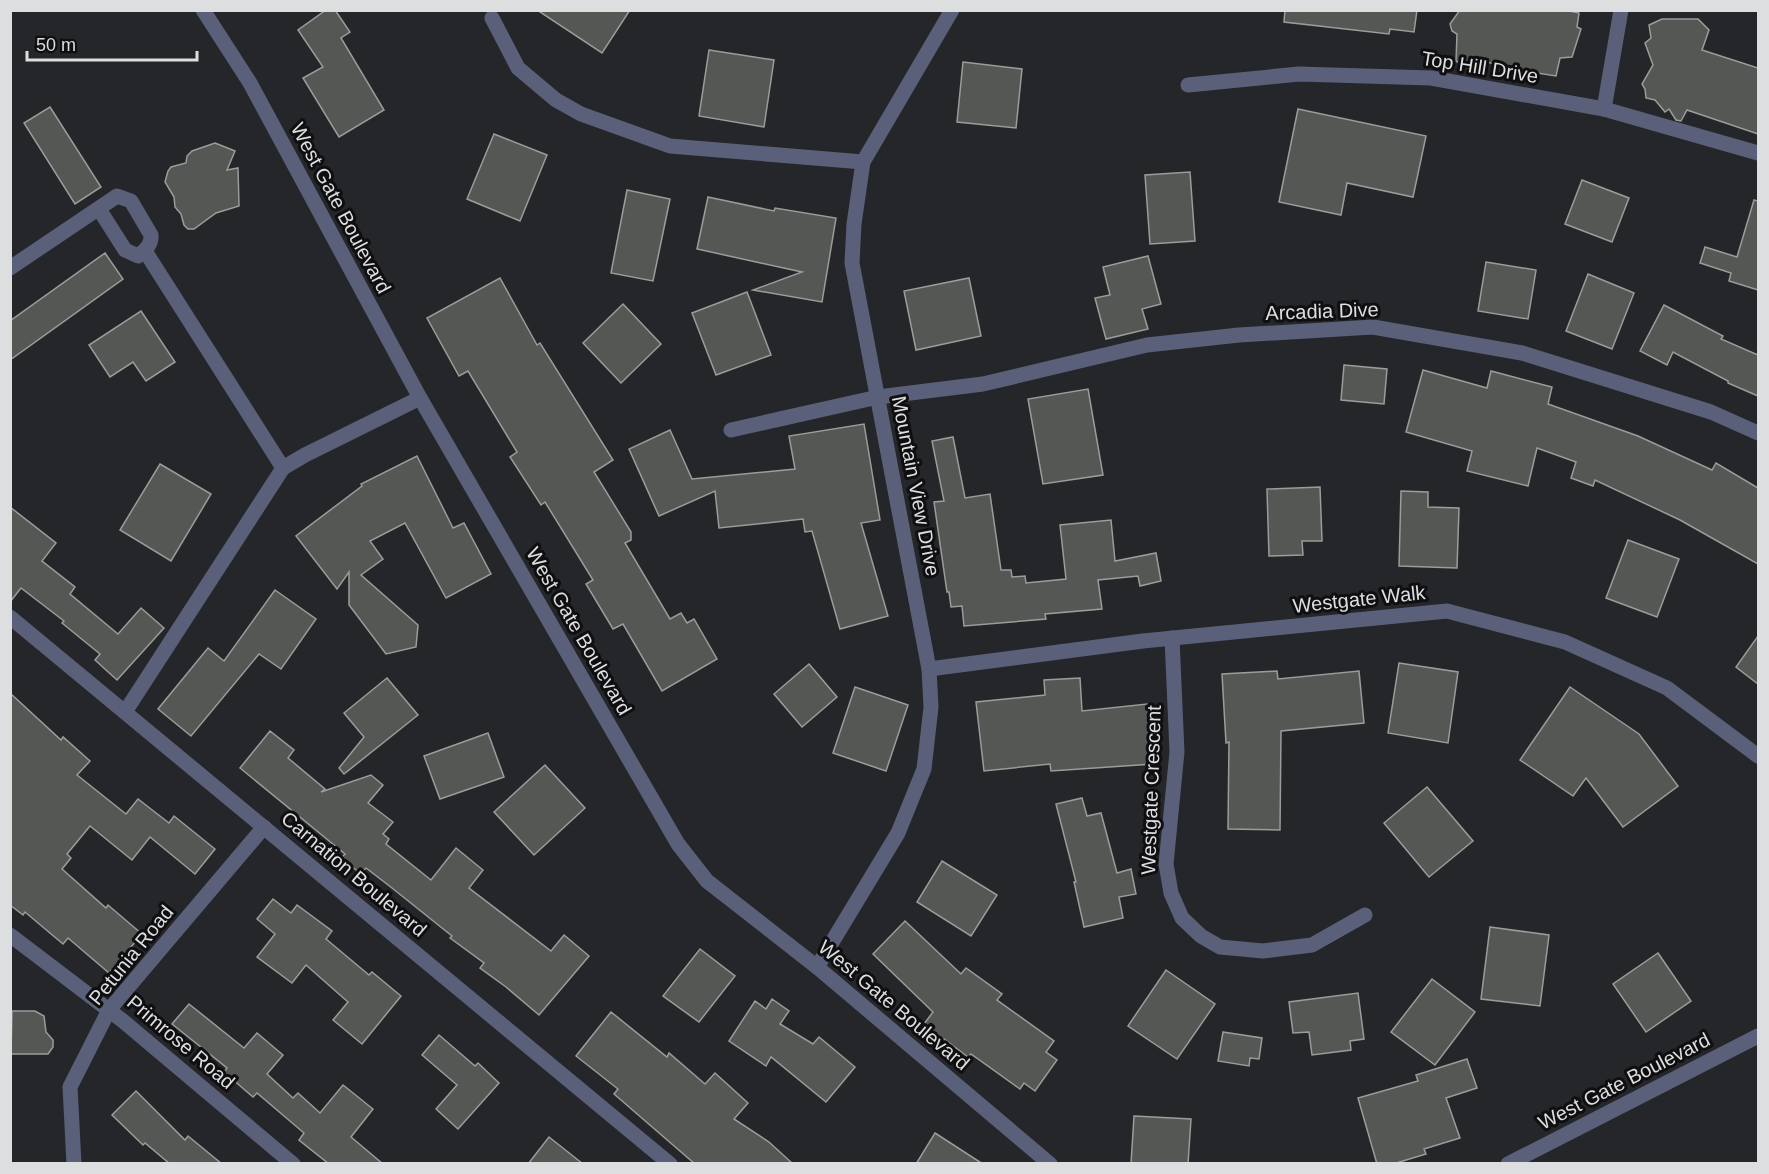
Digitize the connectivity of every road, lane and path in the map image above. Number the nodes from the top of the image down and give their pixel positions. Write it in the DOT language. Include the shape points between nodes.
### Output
graph roads {
  1 [pos="203,10"];
  2 [pos="952,10"];
  3 [pos="1621,10"];
  4 [pos="492,18"];
  5 [pos="1188,85"];
  6 [pos="1604,108"];
  7 [pos="1758,153"];
  8 [pos="864,162"];
  9 [pos="99,209"];
  10 [pos="145,251"];
  11 [pos="10,268"];
  12 [pos="878,397"];
  13 [pos="420,398"];
  14 [pos="731,430"];
  15 [pos="1758,434"];
  16 [pos="283,468"];
  17 [pos="10,617"];
  18 [pos="1172,638"];
  19 [pos="929,669"];
  20 [pos="125,712"];
  21 [pos="1758,756"];
  22 [pos="264,827"];
  23 [pos="1365,915"];
  24 [pos="10,935"];
  25 [pos="817,967"];
  26 [pos="109,1010"];
  27 [pos="1758,1036"];
  28 [pos="74,1164"];
  29 [pos="293,1164"];
  30 [pos="670,1164"];
  31 [pos="1050,1164"];
  32 [pos="1508,1164"];
  1 -- 13 [label="street, West Gate Boulevard" via="250,82"];
  2 -- 8 [label="street, Mountain View Drive"];
  3 -- 6 [label="street"];
  4 -- 8 [label="street" via="518,68 556,100 581,114 670,146"];
  5 -- 6 [label="street, Top Hill Drive" via="1299,74 1431,78"];
  6 -- 7 [label="street, Top Hill Drive"];
  8 -- 12 [label="street, Mountain View Drive" via="852,263"];
  9 -- 10 [label="street" via="125,250 138,256"];
  9 -- 10 [label="street" via="117,196 131,201 151,235"];
  9 -- 11 [label="street"];
  10 -- 16 [label="street"];
  12 -- 14 [label="street, Arcadia Dive"];
  12 -- 15 [label="street, Arcadia Dive" via="983,384 1147,345 1373,327 1522,352 1711,412"];
  12 -- 19 [label="street, Mountain View Drive"];
  13 -- 16 [label="street"];
  13 -- 25 [label="street, West Gate Boulevard" via="678,844 707,881"];
  16 -- 20 [label="street"];
  17 -- 20 [label="street, Carnation Boulevard"];
  18 -- 19 [label="street, Westgate Walk"];
  18 -- 21 [label="street, Westgate Walk" via="1447,611 1565,642 1667,688"];
  18 -- 23 [label="street, Westgate Crescent" via="1177,752 1166,864 1170,893 1182,918 1220,947 1263,951 1312,945"];
  19 -- 25 [label="street, Mountain View Drive" via="931,707 924,769 898,833"];
  20 -- 22 [label="street, Carnation Boulevard"];
  22 -- 26 [label="street, Petunia Road"];
  22 -- 30 [label="street, Carnation Boulevard"];
  24 -- 26 [label="street, Primrose Road"];
  25 -- 31 [label="street, West Gate Boulevard"];
  26 -- 28 [label="street, Petunia Road" via="70,1087"];
  26 -- 29 [label="street, Primrose Road"];
  27 -- 32 [label="street, West Gate Boulevard"];
}
